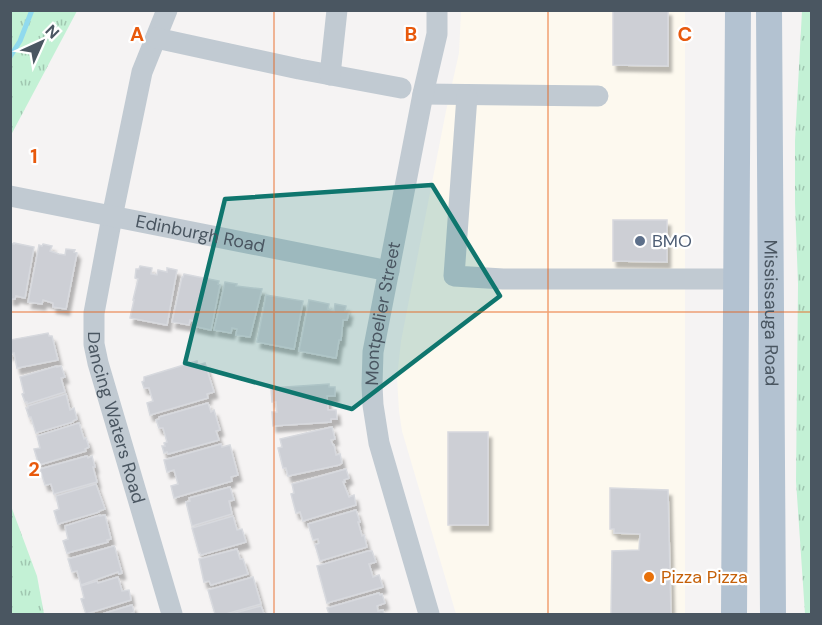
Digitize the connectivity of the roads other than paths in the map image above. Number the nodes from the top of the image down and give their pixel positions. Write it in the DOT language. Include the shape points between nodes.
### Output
graph roads {
  1 [pos="167,10"];
  2 [pos="336,10"];
  3 [pos="437,10"];
  4 [pos="738,10"];
  5 [pos="769,10"];
  6 [pos="156,38"];
  7 [pos="330,75"];
  8 [pos="401,88"];
  9 [pos="423,94"];
  10 [pos="467,96"];
  11 [pos="598,96"];
  12 [pos="10,196"];
  13 [pos="112,217"];
  14 [pos="389,271"];
  15 [pos="736,279"];
  16 [pos="172,615"];
  17 [pos="429,615"];
  18 [pos="734,615"];
  19 [pos="773,615"];
  1 -- 6 [label="street, Dancing Waters Road"];
  2 -- 7 [label="street"];
  3 -- 9 [label="street, Montpelier Street" via="437,34"];
  4 -- 15 [label="main road, Mississauga Road"];
  5 -- 19 [label="main road, Mississauga Road"];
  6 -- 7 [label="street"];
  6 -- 13 [label="street, Dancing Waters Road" via="141,72"];
  7 -- 8 [label="street"];
  9 -- 10 [label="street"];
  9 -- 14 [label="street, Montpelier Street"];
  10 -- 11 [label="street"];
  10 -- 15 [label="street" via="454,276"];
  12 -- 13 [label="street, Edinburgh Road"];
  13 -- 14 [label="street, Edinburgh Road"];
  13 -- 16 [label="street, Dancing Waters Road" via="94,313 94,344"];
  14 -- 17 [label="street, Montpelier Street" via="373,352 373,405 379,443"];
  15 -- 18 [label="main road, Mississauga Road"];
}
